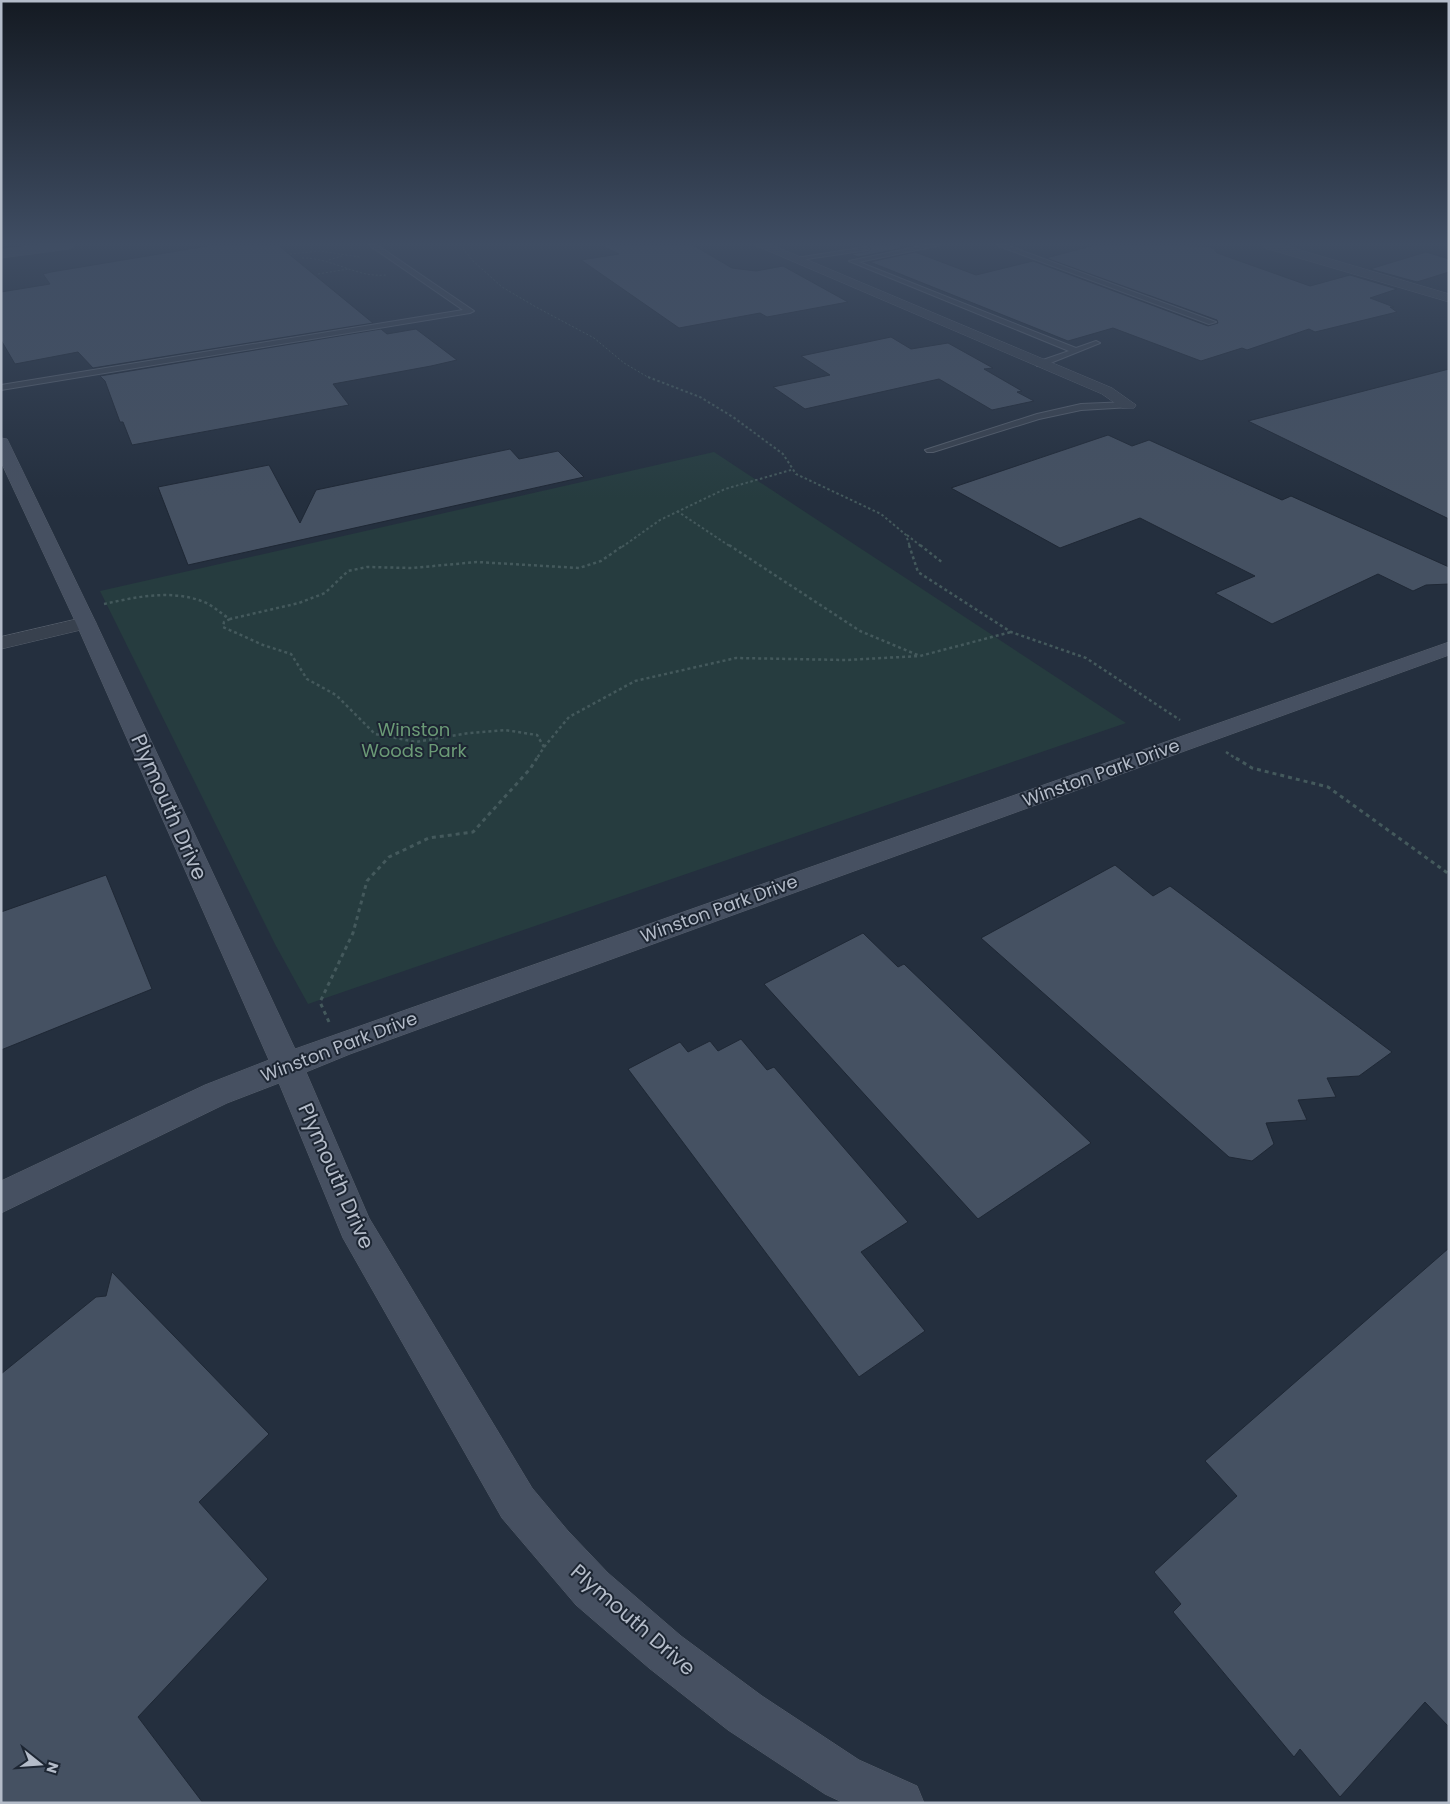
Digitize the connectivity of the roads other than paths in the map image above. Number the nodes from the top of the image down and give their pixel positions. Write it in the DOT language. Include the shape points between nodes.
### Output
graph roads {
  1 [pos="359,329"];
  2 [pos="958,329"];
  3 [pos="1022,329"];
  4 [pos="1096,343"];
  5 [pos="1074,350"];
  6 [pos="1040,364"];
  7 [pos="1,388"];
  8 [pos="1128,405"];
  9 [pos="1,444"];
  10 [pos="930,450"];
  11 [pos="83,617"];
  12 [pos="1,643"];
  13 [pos="1449,648"];
  14 [pos="286,1067"];
  15 [pos="1,1198"];
  16 [pos="900,1803"];
  1 -- 7 [label="lane"];
  2 -- 6 [label="street"];
  3 -- 5 [label="lane"];
  4 -- 5 [label="lane"];
  5 -- 6 [label="lane"];
  6 -- 8 [label="street" via="1107,391"];
  8 -- 10 [label="lane" via="1081,407 1037,417"];
  9 -- 11 [label="street, Plymouth Drive"];
  11 -- 12 [label="street"];
  11 -- 14 [label="street, Plymouth Drive"];
  13 -- 14 [label="street, Winston Park Drive"];
  14 -- 15 [label="street, Winston Park Drive" via="216,1094"];
  14 -- 16 [label="street, Plymouth Drive" via="355,1227 517,1503 592,1589 665,1652 745,1713 842,1777"];
}
